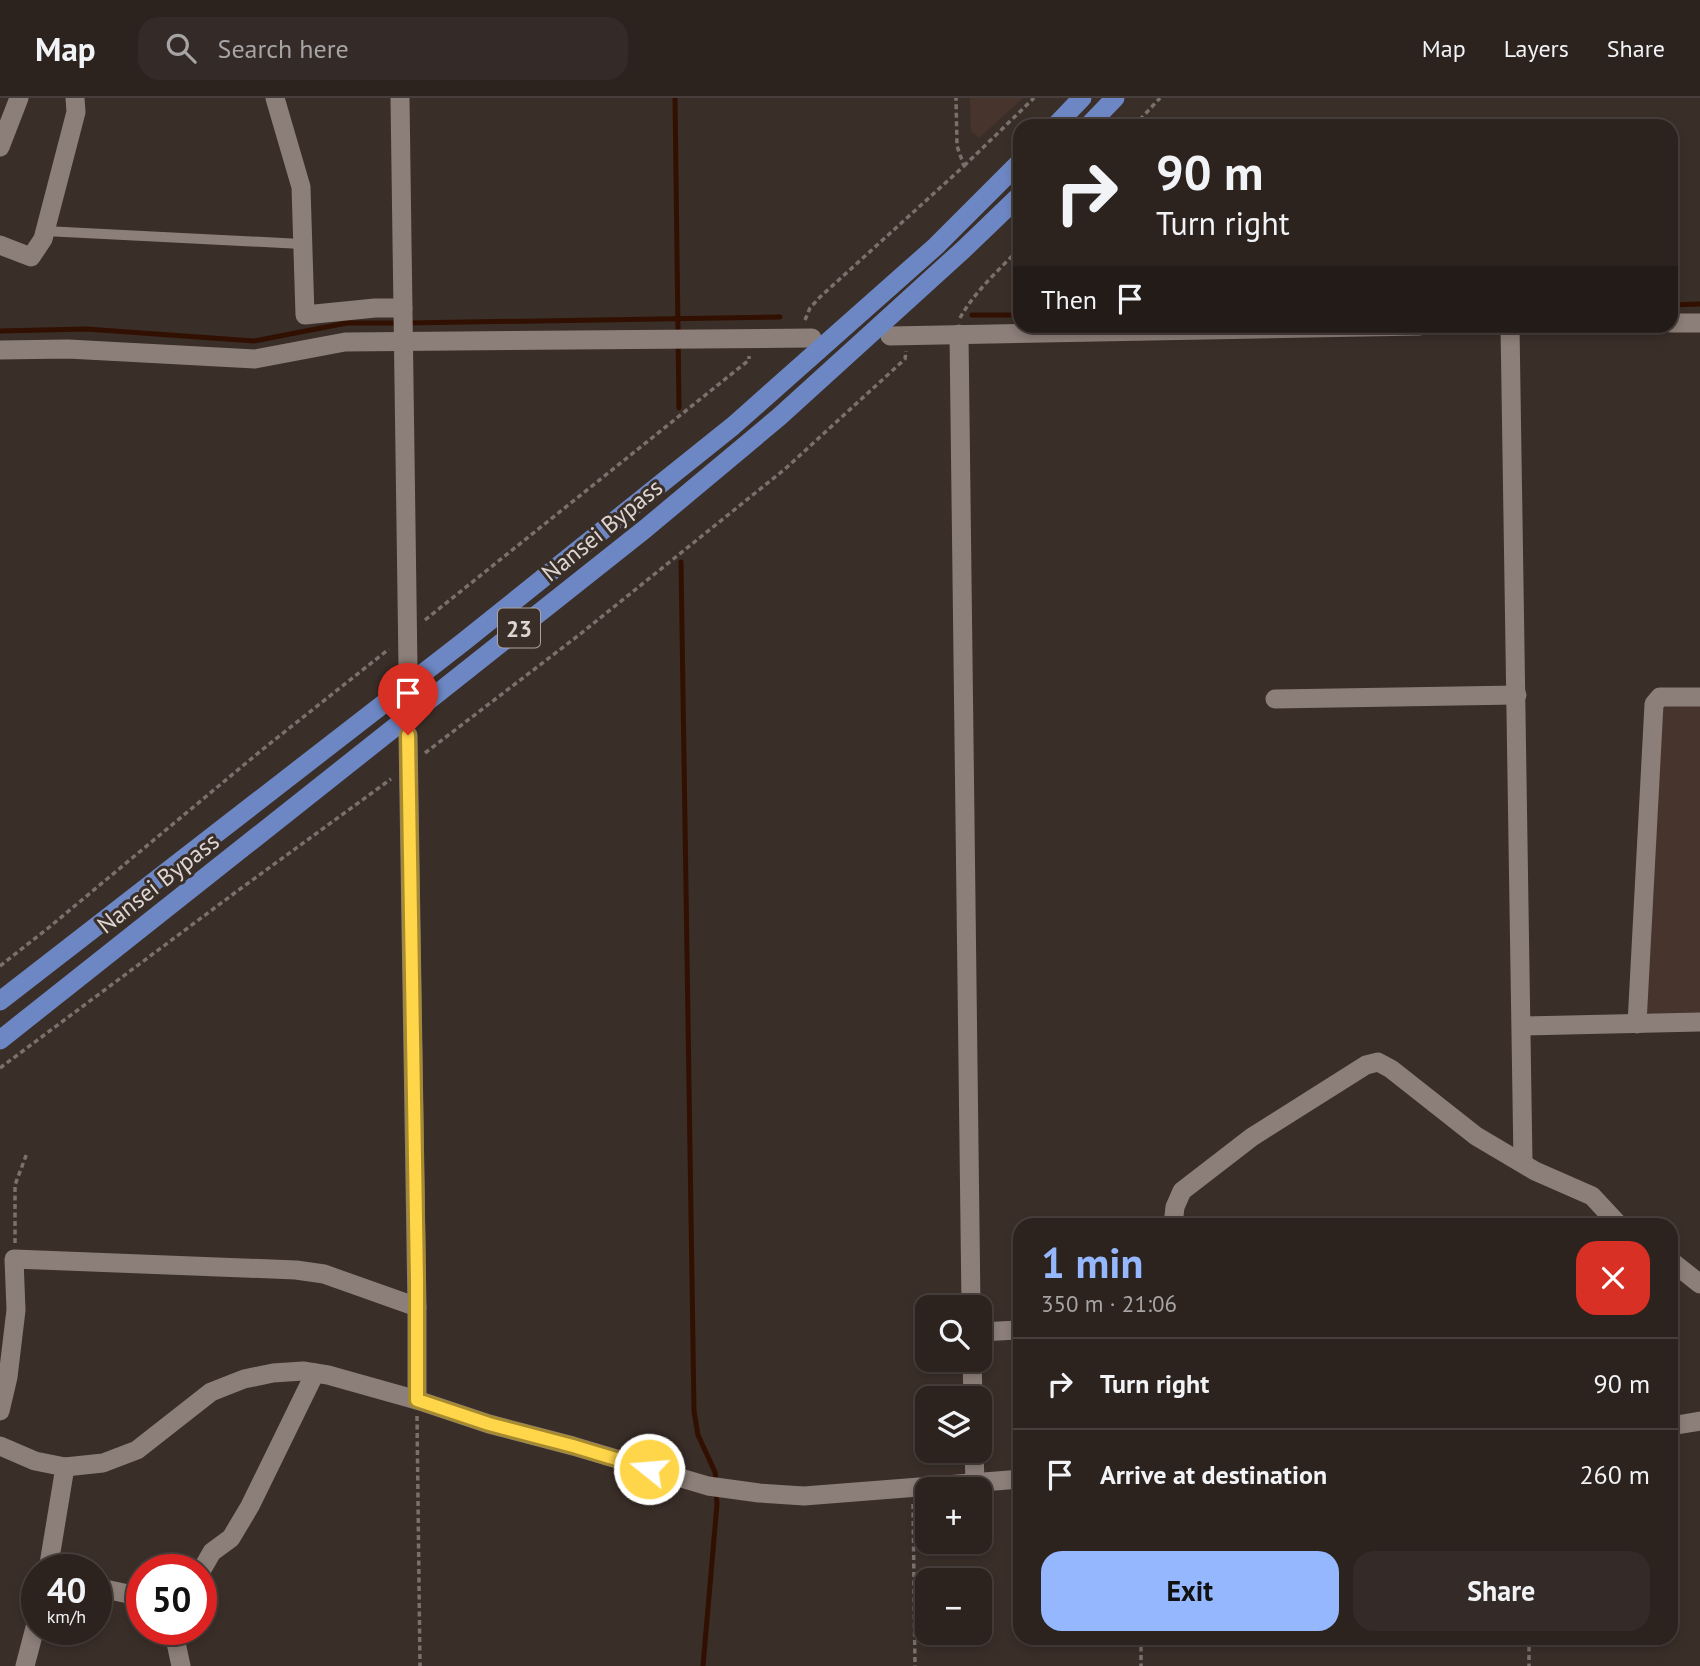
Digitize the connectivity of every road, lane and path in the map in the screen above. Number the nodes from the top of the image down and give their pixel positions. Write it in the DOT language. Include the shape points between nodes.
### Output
graph roads {
  1 [pos="19,98"];
  2 [pos="75,98"];
  3 [pos="275,98"];
  4 [pos="400,98"];
  5 [pos="956,98"];
  6 [pos="1034,98"];
  7 [pos="1082,98"];
  8 [pos="1115,98"];
  9 [pos="1160,98"];
  10 [pos="1062,119"];
  11 [pos="1095,119"];
  12 [pos="1140,119"];
  13 [pos="0,147"];
  14 [pos="964,166"];
  15 [pos="1013,169"];
  16 [pos="1013,202"];
  17 [pos="46,231"];
  18 [pos="302,244"];
  19 [pos="0,246"];
  20 [pos="1013,255"];
  21 [pos="1678,323"];
  22 [pos="1700,323"];
  23 [pos="403,325"];
  24 [pos="1016,333"];
  25 [pos="1510,333"];
  26 [pos="959,334"];
  27 [pos="900,336"];
  28 [pos="752,338"];
  29 [pos="808,338"];
  30 [pos="0,350"];
  31 [pos="407,635"];
  32 [pos="408,668"];
  33 [pos="1517,695"];
  34 [pos="1700,697"];
  35 [pos="1275,699"];
  36 [pos="408,735"];
  37 [pos="408,766"];
  38 [pos="0,966"];
  39 [pos="0,1001"];
  40 [pos="1700,1022"];
  41 [pos="1637,1024"];
  42 [pos="1522,1026"];
  43 [pos="0,1040"];
  44 [pos="0,1068"];
  45 [pos="27,1153"];
  46 [pos="1523,1163"];
  47 [pos="1174,1218"];
  48 [pos="1612,1218"];
  49 [pos="14,1259"];
  50 [pos="1678,1267"];
  51 [pos="1700,1284"];
  52 [pos="971,1295"];
  53 [pos="417,1307"];
  54 [pos="1013,1330"];
  55 [pos="992,1331"];
  56 [pos="315,1373"];
  57 [pos="417,1400"];
  58 [pos="0,1411"];
  59 [pos="1700,1421"];
  60 [pos="1678,1425"];
  61 [pos="0,1446"];
  62 [pos="65,1467"];
  63 [pos="1013,1479"];
  64 [pos="992,1481"];
  65 [pos="913,1489"];
  66 [pos="51,1554"];
  67 [pos="211,1554"];
  68 [pos="30,1645"];
  69 [pos="176,1645"];
  70 [pos="1141,1645"];
  71 [pos="1529,1645"];
  72 [pos="25,1666"];
  73 [pos="181,1666"];
  74 [pos="420,1666"];
  75 [pos="915,1666"];
  76 [pos="1141,1666"];
  77 [pos="1530,1666"];
  1 -- 13 [label="street"];
  2 -- 17 [label="street" via="76,112"];
  3 -- 18 [label="street" via="301,187"];
  4 -- 23 [label="street"];
  5 -- 14 [label="path" via="957,146"];
  6 -- 14 [label="path"];
  7 -- 10 [label="highway"];
  8 -- 11 [label="highway"];
  9 -- 12 [label="path"];
  14 -- 29 [label="path" via="810,307 805,319"];
  15 -- 39 [label="highway, Nansei Bypass / 23" via="936,246 733,426"];
  16 -- 43 [label="highway, Nansei Bypass / 23" via="779,417 645,528"];
  17 -- 18 [label="lane"];
  17 -- 19 [label="street" via="30,257"];
  18 -- 23 [label="street" via="305,315 374,308"];
  20 -- 26 [label="path" via="969,302"];
  21 -- 22 [label="street"];
  23 -- 28 [label="street" via="678,339"];
  23 -- 30 [label="street" via="345,342 255,359"];
  23 -- 31 [label="street"];
  24 -- 26 [label="street"];
  25 -- 33 [label="street"];
  26 -- 27 [label="street"];
  26 -- 52 [label="street"];
  27 -- 37 [label="path" via="905,359 785,469"];
  28 -- 29 [label="street"];
  28 -- 31 [label="path" via="749,359"];
  31 -- 32 [label="street"];
  31 -- 38 [label="path"];
  33 -- 35 [label="street"];
  33 -- 42 [label="street"];
  34 -- 41 [label="street" via="1660,697 1654,704"];
  36 -- 37 [label="street"];
  37 -- 44 [label="path"];
  37 -- 53 [label="street"];
  40 -- 41 [label="street"];
  41 -- 42 [label="street"];
  42 -- 46 [label="street"];
  45 -- 49 [label="path" via="15,1185"];
  46 -- 47 [label="street" via="1476,1136 1378,1062 1366,1065 1252,1138 1182,1191"];
  46 -- 48 [label="street" via="1592,1196"];
  49 -- 53 [label="street" via="296,1270 324,1274"];
  49 -- 58 [label="street" via="16,1310"];
  50 -- 51 [label="street"];
  53 -- 57 [label="street"];
  54 -- 55 [label="street"];
  56 -- 57 [label="street"];
  56 -- 62 [label="street" via="273,1373 244,1379 211,1392 137,1450 103,1463"];
  56 -- 67 [label="street" via="250,1506 231,1538"];
  57 -- 65 [label="street" via="715,1487 804,1496"];
  57 -- 74 [label="path"];
  59 -- 60 [label="street"];
  61 -- 62 [label="street" via="35,1461"];
  62 -- 66 [label="street"];
  63 -- 64 [label="street"];
  65 -- 75 [label="path"];
  68 -- 72 [label="street"];
  69 -- 73 [label="street"];
  70 -- 76 [label="path"];
  71 -- 77 [label="path"];
}
